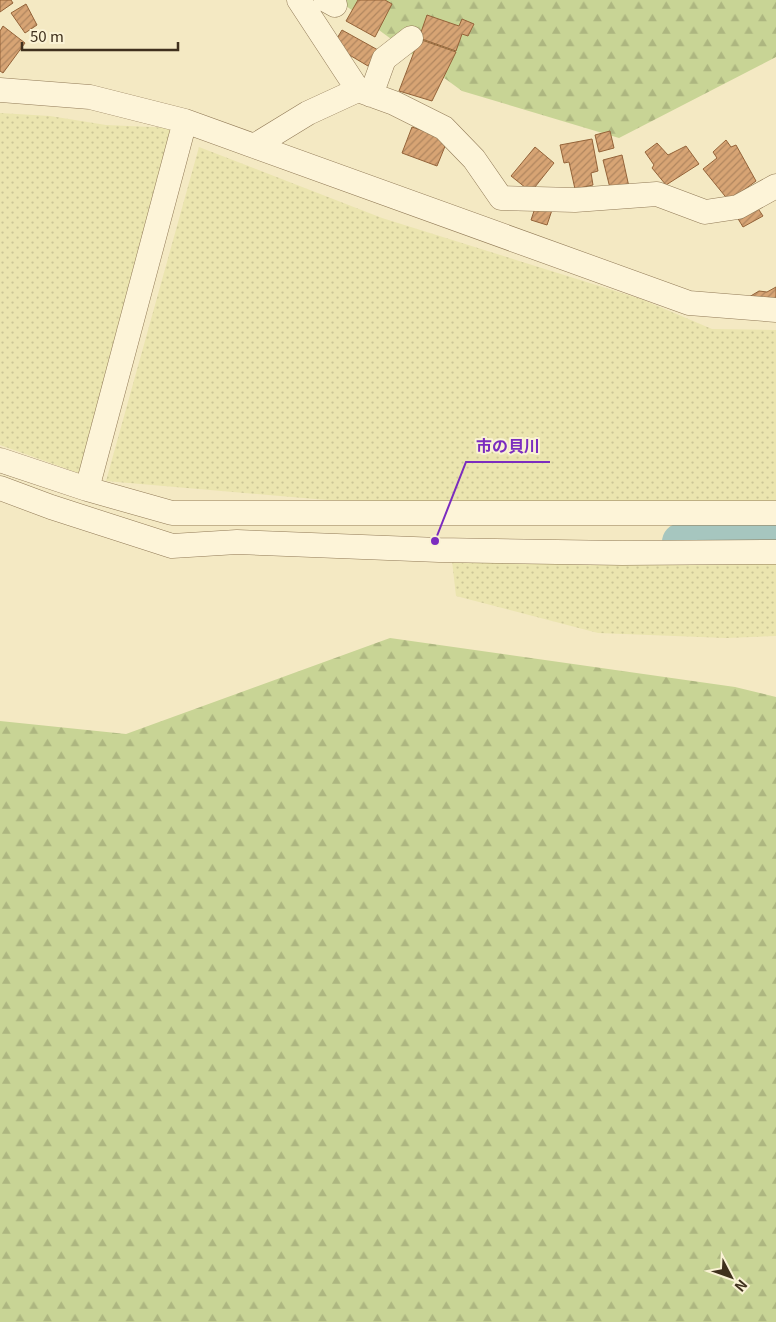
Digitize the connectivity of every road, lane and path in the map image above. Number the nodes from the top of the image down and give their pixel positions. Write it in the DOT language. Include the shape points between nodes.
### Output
graph roads {
  1 [pos="299,0"];
  2 [pos="411,38"];
  3 [pos="0,90"];
  4 [pos="365,93"];
  5 [pos="185,121"];
  6 [pos="254,146"];
  7 [pos="776,186"];
  8 [pos="657,194"];
  9 [pos="705,196"];
  10 [pos="501,198"];
  11 [pos="508,238"];
  12 [pos="776,310"];
  13 [pos="0,460"];
  14 [pos="0,488"];
  15 [pos="87,489"];
  16 [pos="776,513"];
  17 [pos="776,552"];
  1 -- 4 [label="street"];
  2 -- 4 [label="street" via="384,59"];
  3 -- 5 [label="street" via="90,97"];
  4 -- 6 [label="street" via="308,113"];
  4 -- 10 [label="street" via="444,128 474,159"];
  5 -- 6 [label="street"];
  5 -- 15 [label="street"];
  6 -- 11 [label="street"];
  7 -- 8 [label="street" via="738,207 705,212"];
  8 -- 9 [label="street" via="684,192"];
  8 -- 10 [label="street" via="575,200"];
  10 -- 11 [label="street"];
  11 -- 12 [label="street" via="689,304"];
  13 -- 15 [label="street"];
  14 -- 17 [label="street" via="172,546 237,542 439,550"];
  15 -- 16 [label="street" via="172,513"];
}
